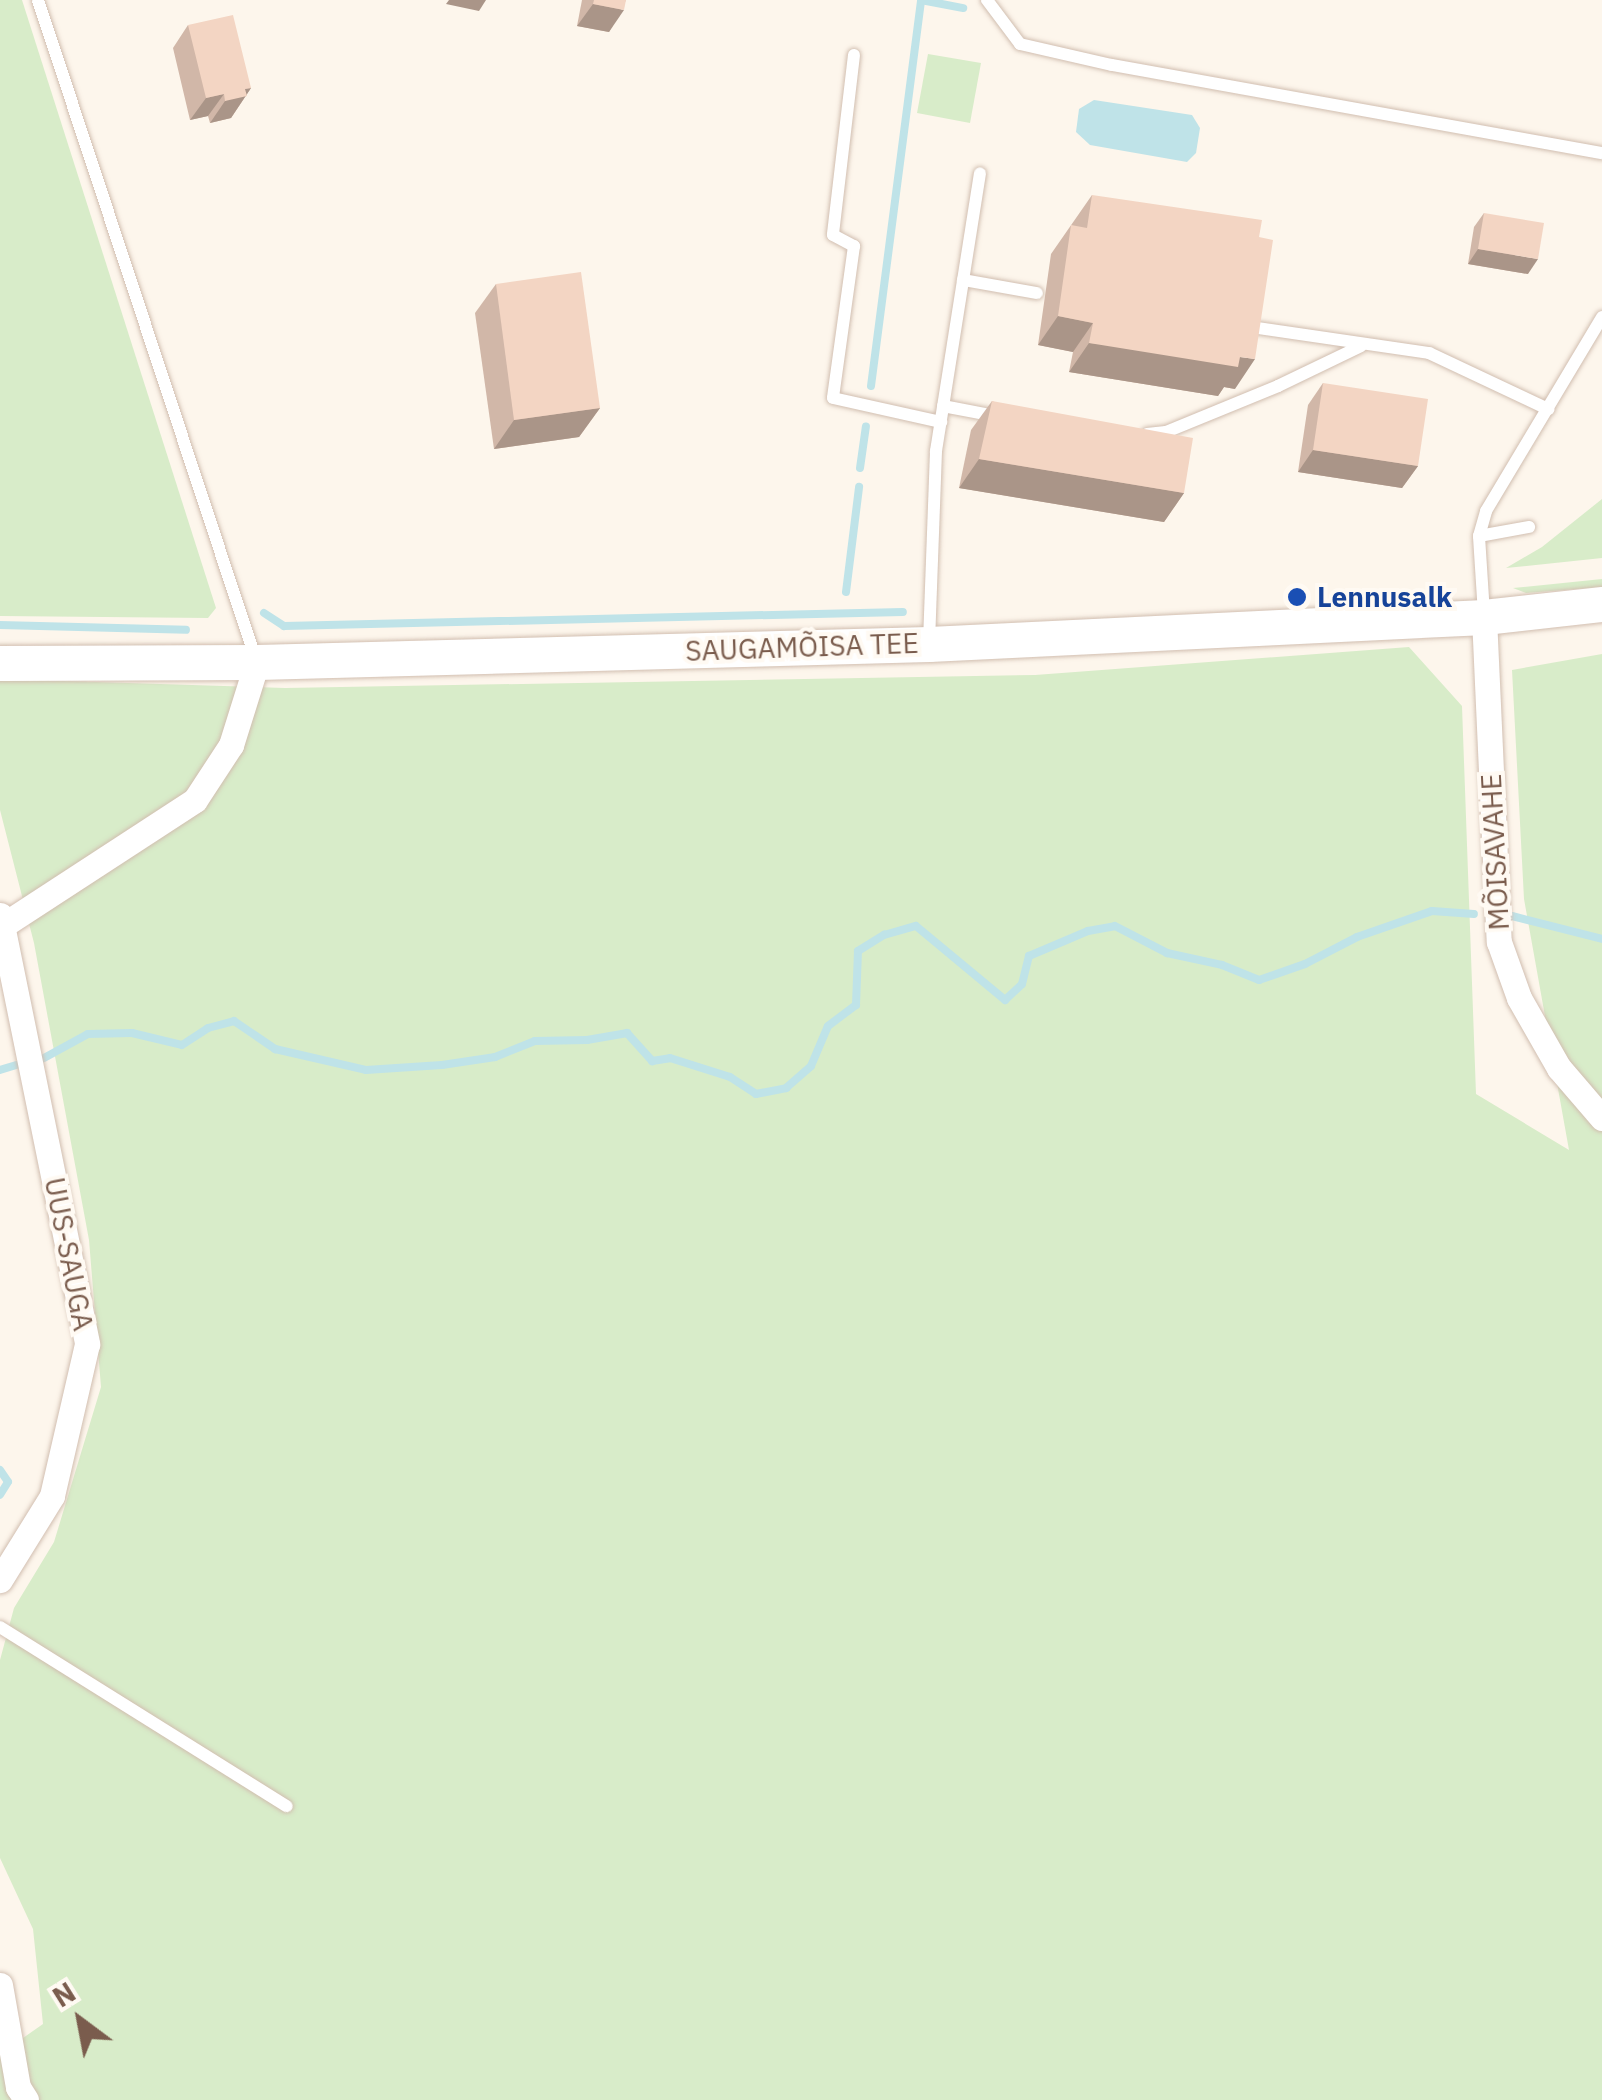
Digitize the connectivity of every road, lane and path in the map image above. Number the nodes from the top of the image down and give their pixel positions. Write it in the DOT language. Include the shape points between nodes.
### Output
graph roads {
  1 [pos="38,0"];
  2 [pos="987,0"];
  3 [pos="854,54"];
  4 [pos="1602,153"];
  5 [pos="980,172"];
  6 [pos="963,280"];
  7 [pos="1037,293"];
  8 [pos="1602,317"];
  9 [pos="1251,327"];
  10 [pos="1361,346"];
  11 [pos="943,406"];
  12 [pos="1548,409"];
  13 [pos="1019,420"];
  14 [pos="940,422"];
  15 [pos="1131,436"];
  16 [pos="1529,528"];
  17 [pos="1479,536"];
  18 [pos="1602,604"];
  19 [pos="1340,608"];
  20 [pos="1555,609"];
  21 [pos="1299,610"];
  22 [pos="1484,617"];
  23 [pos="1432,619"];
  24 [pos="1602,619"];
  25 [pos="1190,631"];
  26 [pos="928,644"];
  27 [pos="0,662"];
  28 [pos="257,662"];
  29 [pos="1,920"];
  30 [pos="1602,1118"];
  31 [pos="0,1580"];
  32 [pos="0,1627"];
  33 [pos="286,1806"];
  34 [pos="0,1985"];
  35 [pos="26,2100"];
  1 -- 28 [label="lane"];
  2 -- 4 [label="lane" via="1020,44"];
  3 -- 14 [label="lane" via="833,235 854,246 833,398"];
  5 -- 6 [label="lane"];
  6 -- 7 [label="lane"];
  6 -- 11 [label="lane"];
  8 -- 12 [label="lane"];
  9 -- 10 [label="lane"];
  10 -- 12 [label="lane" via="1429,353"];
  10 -- 15 [label="lane" via="1166,432"];
  11 -- 13 [label="lane"];
  11 -- 14 [label="lane"];
  12 -- 17 [label="lane" via="1486,511"];
  14 -- 26 [label="lane"];
  16 -- 17 [label="lane"];
  17 -- 22 [label="lane"];
  18 -- 20 [label="street, SAUGAMÕISA TEE"];
  19 -- 23 [label="lane"];
  20 -- 22 [label="street, SAUGAMÕISA TEE"];
  20 -- 24 [label="lane"];
  21 -- 25 [label="lane" via="1261,612"];
  22 -- 23 [label="street, SAUGAMÕISA TEE"];
  22 -- 30 [label="street, MÕISAVAHE" via="1499,942 1519,998 1559,1068"];
  23 -- 25 [label="street, SAUGAMÕISA TEE"];
  25 -- 26 [label="street, SAUGAMÕISA TEE"];
  26 -- 28 [label="street, SAUGAMÕISA TEE"];
  27 -- 28 [label="street, SAUGAMÕISA TEE"];
  28 -- 29 [label="street" via="230,744 195,800"];
  29 -- 31 [label="street, UUS-SAUGA" via="88,1344 52,1496"];
  32 -- 33 [label="lane"];
  34 -- 35 [label="street"];
}
